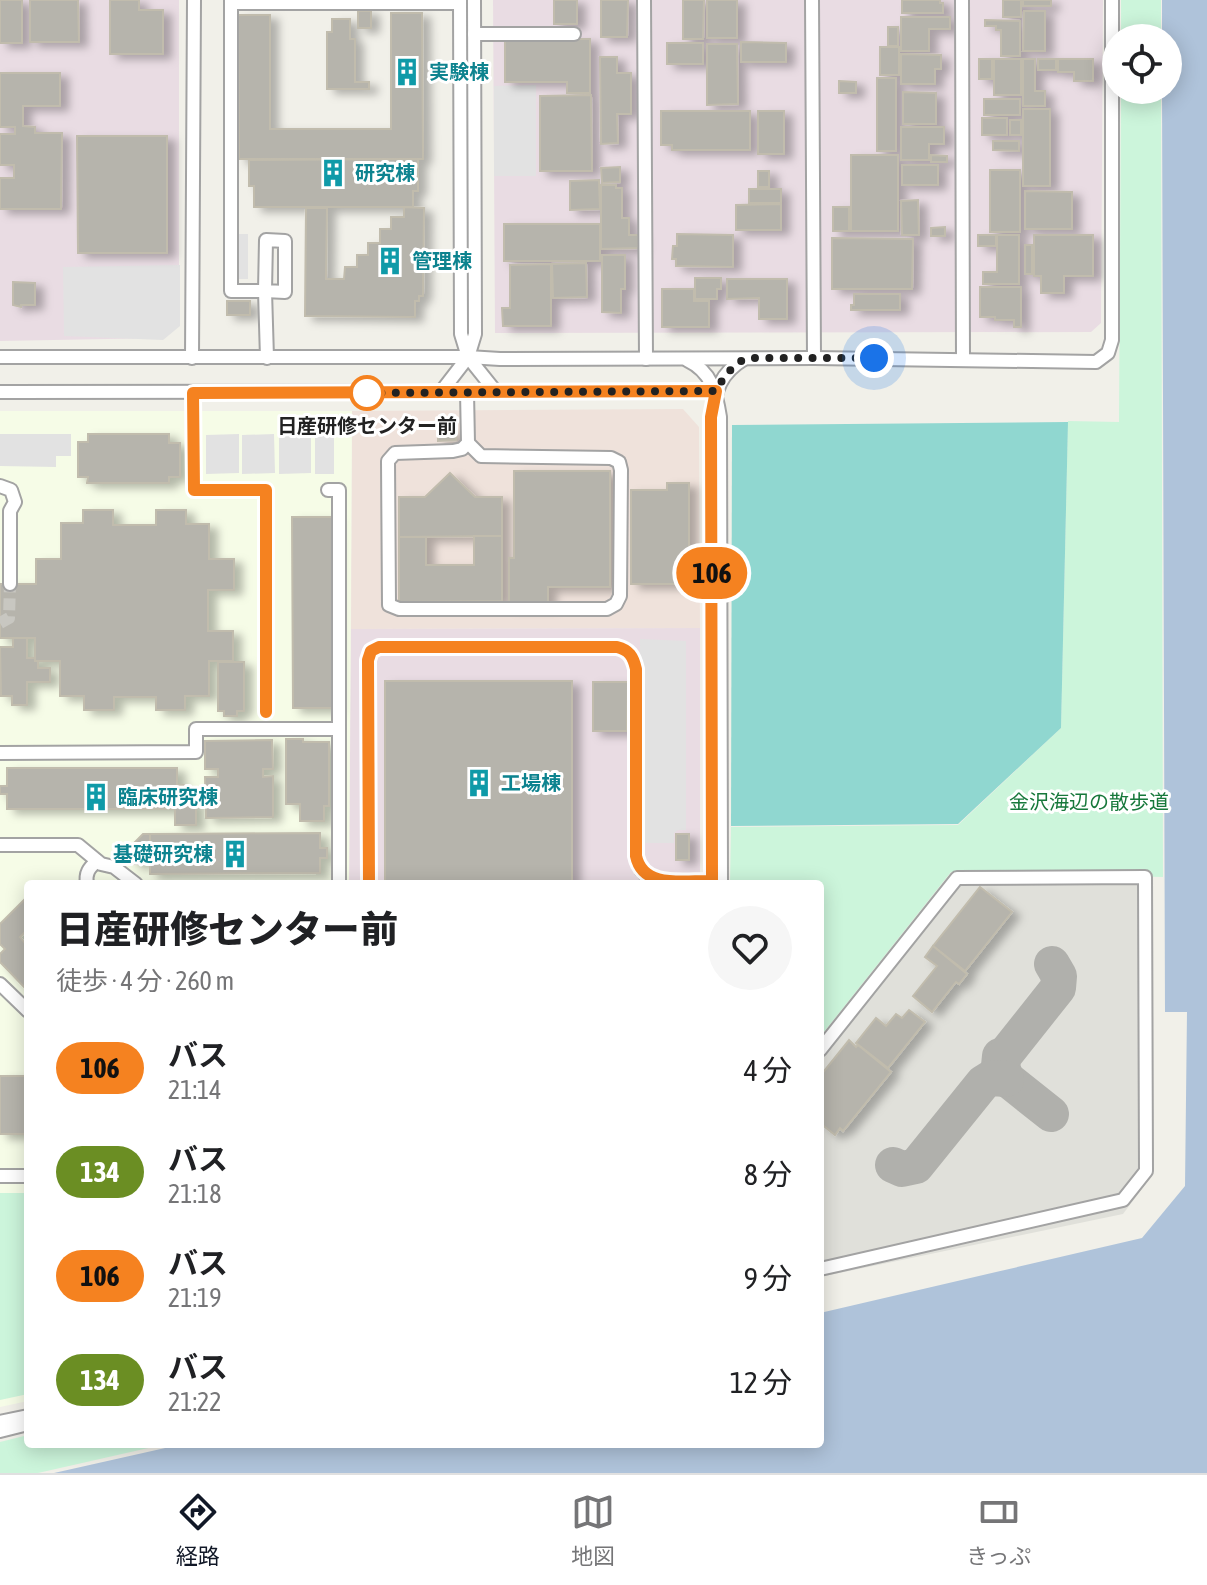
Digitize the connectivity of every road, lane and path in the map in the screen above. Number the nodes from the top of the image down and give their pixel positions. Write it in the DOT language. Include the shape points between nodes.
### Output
graph roads {
  1 [pos="194,0"];
  2 [pos="474,0"];
  3 [pos="644,0"];
  4 [pos="812,0"];
  5 [pos="962,0"];
  6 [pos="1112,0"];
  7 [pos="231,1"];
  8 [pos="460,2"];
  9 [pos="474,34"];
  10 [pos="574,34"];
  11 [pos="474,99"];
  12 [pos="489,99"];
  13 [pos="474,166"];
  14 [pos="490,166"];
  15 [pos="0,357"];
  16 [pos="468,357"];
  17 [pos="192,358"];
  18 [pos="267,358"];
  19 [pos="746,358"];
  20 [pos="814,358"];
  21 [pos="646,359"];
  22 [pos="683,359"];
  23 [pos="963,359"];
  24 [pos="716,391"];
  25 [pos="0,392"];
  26 [pos="441,392"];
  27 [pos="467,392"];
  28 [pos="496,392"];
  29 [pos="193,393"];
  30 [pos="468,443"];
  31 [pos="0,486"];
  32 [pos="328,490"];
  33 [pos="10,584"];
  34 [pos="266,712"];
  35 [pos="339,729"];
  36 [pos="0,753"];
  37 [pos="0,845"];
  38 [pos="97,861"];
  39 [pos="86,880"];
  40 [pos="131,880"];
  41 [pos="339,880"];
  42 [pos="369,880"];
  43 [pos="655,880"];
  44 [pos="716,880"];
  45 [pos="0,984"];
  46 [pos="24,1007"];
  47 [pos="824,1045"];
  48 [pos="0,1176"];
  49 [pos="24,1176"];
  50 [pos="824,1268"];
  51 [pos="24,1417"];
  52 [pos="0,1422"];
  53 [pos="24,1425"];
  54 [pos="0,1431"];
  1 -- 17 [label="street"];
  2 -- 9 [label="street"];
  3 -- 21 [label="street"];
  4 -- 20 [label="street"];
  5 -- 23 [label="street"];
  6 -- 23 [label="street" via="1108,353 1096,362"];
  7 -- 8 [label="street"];
  7 -- 18 [label="street" via="231,291 265,291"];
  8 -- 16 [label="street" via="461,334"];
  9 -- 10 [label="street"];
  9 -- 11 [label="street"];
  11 -- 12 [label="street"];
  11 -- 13 [label="street"];
  13 -- 14 [label="street"];
  13 -- 16 [label="street" via="475,334"];
  15 -- 17 [label="street"];
  16 -- 18 [label="street"];
  16 -- 21 [label="street"];
  16 -- 26 [label="street"];
  16 -- 28 [label="street"];
  17 -- 18 [label="street"];
  19 -- 20 [label="street"];
  19 -- 22 [label="street"];
  19 -- 24 [label="street" via="725,374"];
  20 -- 23 [label="street"];
  21 -- 22 [label="street"];
  22 -- 24 [label="street" via="701,368"];
  24 -- 28 [label="street"];
  24 -- 44 [label="street" via="711,417"];
  25 -- 29 [label="street"];
  26 -- 27 [label="street"];
  26 -- 29 [label="street"];
  27 -- 28 [label="street"];
  27 -- 30 [label="street"];
  29 -- 34 [label="street" via="194,490 266,490"];
  30 -- 30 [label="street" via="489,458 619,462 616,604 607,609 389,605 388,461 395,453 453,451"];
  31 -- 33 [label="street" via="11,490 15,502 10,511"];
  32 -- 35 [label="street" via="339,490"];
  35 -- 36 [label="street" via="196,729 196,752"];
  35 -- 41 [label="street"];
  37 -- 38 [label="street" via="78,845"];
  38 -- 39 [label="street"];
  38 -- 40 [label="street"];
  42 -- 43 [label="street" via="368,660 379,647 617,647 631,654 636,669 636,856 643,873"];
  45 -- 46 [label="street"];
  47 -- 50 [label="street" via="957,878 1145,877 1146,1171 1123,1200"];
  48 -- 49 [label="street"];
  51 -- 52 [label="street"];
  53 -- 54 [label="street"];
}
